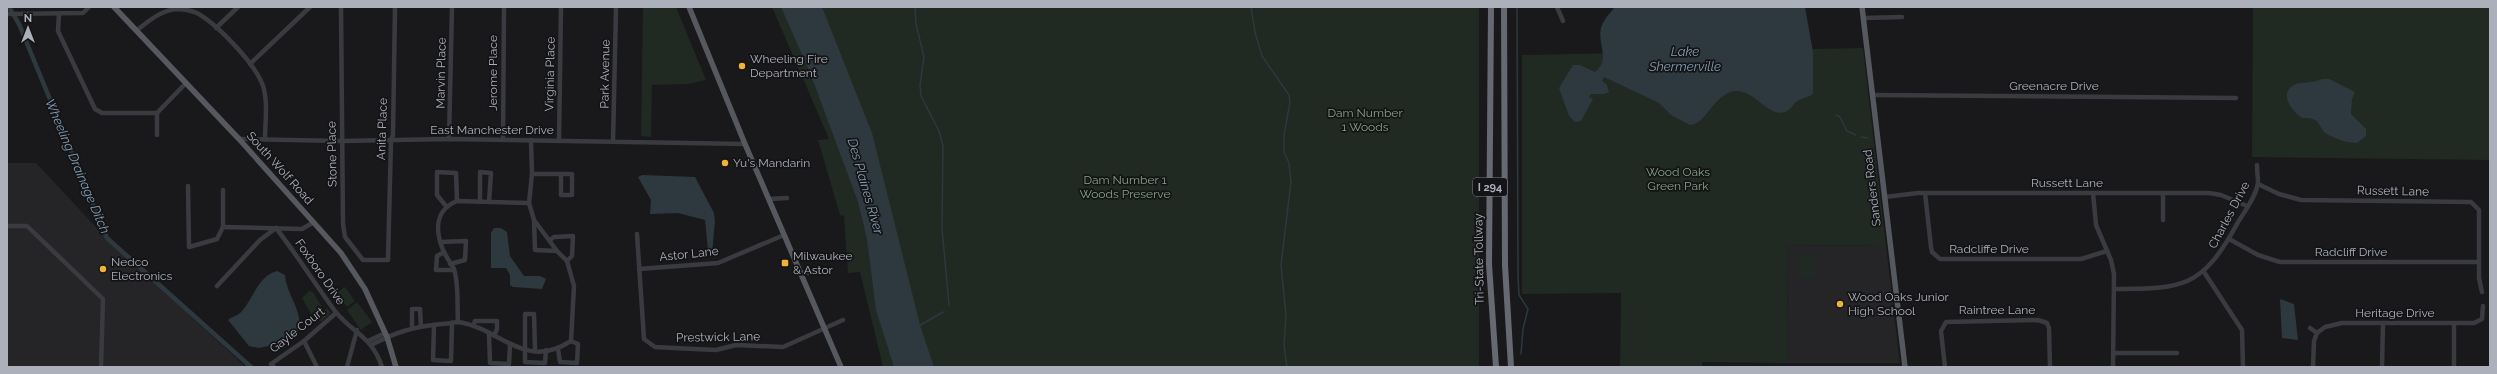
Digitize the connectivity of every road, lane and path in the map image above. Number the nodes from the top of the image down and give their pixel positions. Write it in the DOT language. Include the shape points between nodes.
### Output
graph roads {
  1 [pos="89,7"];
  2 [pos="114,7"];
  3 [pos="238,7"];
  4 [pos="310,7"];
  5 [pos="341,7"];
  6 [pos="395,7"];
  7 [pos="452,7"];
  8 [pos="504,7"];
  9 [pos="561,7"];
  10 [pos="616,7"];
  11 [pos="689,7"];
  12 [pos="1491,7"];
  13 [pos="1504,7"];
  14 [pos="1557,7"];
  15 [pos="1862,7"];
  16 [pos="7,14"];
  17 [pos="59,14"];
  18 [pos="1902,17"];
  19 [pos="1863,18"];
  20 [pos="1563,21"];
  21 [pos="216,28"];
  22 [pos="137,30"];
  23 [pos="250,64"];
  24 [pos="185,84"];
  25 [pos="1872,95"];
  26 [pos="2236,98"];
  27 [pos="157,113"];
  28 [pos="157,135"];
  29 [pos="239,139"];
  30 [pos="265,139"];
  31 [pos="449,139"];
  32 [pos="503,140"];
  33 [pos="531,140"];
  34 [pos="341,141"];
  35 [pos="391,141"];
  36 [pos="559,141"];
  37 [pos="613,142"];
  38 [pos="745,144"];
  39 [pos="2257,165"];
  40 [pos="532,174"];
  41 [pos="561,174"];
  42 [pos="2258,184"];
  43 [pos="188,186"];
  44 [pos="223,190"];
  45 [pos="1925,193"];
  46 [pos="2093,193"];
  47 [pos="2163,193"];
  48 [pos="1885,197"];
  49 [pos="787,198"];
  50 [pos="769,199"];
  51 [pos="457,201"];
  52 [pos="480,202"];
  53 [pos="490,202"];
  54 [pos="529,203"];
  55 [pos="446,206"];
  56 [pos="2247,206"];
  57 [pos="534,220"];
  58 [pos="2163,220"];
  59 [pos="314,222"];
  60 [pos="7,226"];
  61 [pos="223,227"];
  62 [pos="276,228"];
  63 [pos="636,234"];
  64 [pos="784,235"];
  65 [pos="2229,239"];
  66 [pos="550,240"];
  67 [pos="440,242"];
  68 [pos="556,251"];
  69 [pos="2107,251"];
  70 [pos="390,252"];
  71 [pos="444,252"];
  72 [pos="567,261"];
  73 [pos="2479,262"];
  74 [pos="450,264"];
  75 [pos="639,269"];
  76 [pos="454,270"];
  77 [pos="800,272"];
  78 [pos="2204,272"];
  79 [pos="809,273"];
  80 [pos="217,286"];
  81 [pos="2114,289"];
  82 [pos="2482,292"];
  83 [pos="2483,306"];
  84 [pos="336,313"];
  85 [pos="843,320"];
  86 [pos="458,322"];
  87 [pos="452,323"];
  88 [pos="2383,323"];
  89 [pos="2454,323"];
  90 [pos="434,325"];
  91 [pos="421,326"];
  92 [pos="473,326"];
  93 [pos="412,327"];
  94 [pos="824,328"];
  95 [pos="2310,328"];
  96 [pos="357,330"];
  97 [pos="2316,333"];
  98 [pos="386,335"];
  99 [pos="491,335"];
  100 [pos="571,340"];
  101 [pos="304,341"];
  102 [pos="370,343"];
  103 [pos="510,345"];
  104 [pos="558,349"];
  105 [pos="524,350"];
  106 [pos="535,350"];
  107 [pos="546,350"];
  108 [pos="2113,353"];
  109 [pos="2177,353"];
  110 [pos="272,365"];
  111 [pos="101,367"];
  112 [pos="317,367"];
  113 [pos="347,367"];
  114 [pos="382,367"];
  115 [pos="396,367"];
  116 [pos="841,367"];
  117 [pos="1496,367"];
  118 [pos="1511,367"];
  119 [pos="1905,367"];
  120 [pos="1945,367"];
  121 [pos="2050,367"];
  122 [pos="2113,367"];
  123 [pos="2243,367"];
  124 [pos="2313,367"];
  125 [pos="2382,367"];
  126 [pos="2454,367"];
  1 -- 17 [label="street" via="83,13"];
  2 -- 22 [label="main road, South Wolf Road"];
  3 -- 21 [label="street"];
  4 -- 23 [label="street"];
  5 -- 34 [label="street, Stone Place"];
  6 -- 35 [label="street, Anita Place"];
  7 -- 31 [label="street, Marvin Place"];
  8 -- 32 [label="street, Jerome Place"];
  9 -- 36 [label="street, Virginia Place"];
  10 -- 37 [label="street, Park Avenue"];
  11 -- 38 [label="main road"];
  12 -- 117 [label="highway, Tri-State Tollway / I 294" via="1489,264"];
  13 -- 118 [label="highway, I 294" via="1505,265"];
  14 -- 20 [label="street"];
  15 -- 19 [label="main road, Sanders Road"];
  16 -- 17 [label="street"];
  17 -- 27 [label="street" via="58,31 95,109 102,113"];
  18 -- 19 [label="street"];
  19 -- 25 [label="main road, Sanders Road"];
  21 -- 22 [label="street" via="196,12 178,9 161,13"];
  21 -- 23 [label="street"];
  22 -- 24 [label="main road, South Wolf Road"];
  23 -- 30 [label="street" via="262,82"];
  24 -- 27 [label="street"];
  24 -- 29 [label="main road, South Wolf Road"];
  25 -- 26 [label="street, Greenacre Drive"];
  25 -- 48 [label="main road, Sanders Road"];
  27 -- 28 [label="street"];
  29 -- 30 [label="street, East Manchester Drive"];
  29 -- 59 [label="main road, South Wolf Road"];
  30 -- 34 [label="street, East Manchester Drive"];
  31 -- 32 [label="street, East Manchester Drive"];
  31 -- 35 [label="street, East Manchester Drive"];
  32 -- 33 [label="street, East Manchester Drive"];
  33 -- 36 [label="street, East Manchester Drive"];
  33 -- 40 [label="street"];
  34 -- 35 [label="street, East Manchester Drive"];
  34 -- 70 [label="street, Stone Place" via="345,237 363,260 388,260"];
  35 -- 70 [label="street, Anita Place"];
  36 -- 37 [label="street, East Manchester Drive"];
  37 -- 38 [label="street, East Manchester Drive"];
  38 -- 50 [label="main road"];
  39 -- 42 [label="street, Charles Drive"];
  40 -- 41 [label="street"];
  40 -- 54 [label="street"];
  41 -- 41 [label="street" via="572,174 572,195 561,195"];
  42 -- 56 [label="street, Charles Drive"];
  42 -- 73 [label="street, Russett Lane" via="2300,200 2471,202 2479,210"];
  43 -- 61 [label="street" via="189,247 217,239"];
  44 -- 61 [label="street"];
  45 -- 46 [label="street, Russett Lane"];
  45 -- 48 [label="street, Russett Lane"];
  45 -- 69 [label="street, Radcliffe Drive" via="1932,252 1940,259 2081,260"];
  46 -- 47 [label="street, Russett Lane"];
  46 -- 69 [label="street" via="2096,225"];
  47 -- 56 [label="street, Russett Lane" via="2216,193"];
  47 -- 58 [label="street"];
  48 -- 119 [label="main road, Sanders Road"];
  49 -- 50 [label="street"];
  50 -- 64 [label="main road"];
  51 -- 52 [label="street"];
  51 -- 55 [label="street"];
  51 -- 55 [label="street" via="456,173 437,172 437,195"];
  52 -- 53 [label="street"];
  52 -- 53 [label="street" via="480,172 491,173"];
  53 -- 54 [label="street"];
  54 -- 57 [label="street"];
  55 -- 67 [label="street" via="440,214 438,226"];
  56 -- 65 [label="street, Charles Drive"];
  57 -- 66 [label="street"];
  57 -- 68 [label="street" via="535,250"];
  59 -- 62 [label="street" via="302,229"];
  59 -- 98 [label="main road, South Wolf Road" via="341,253 365,288"];
  60 -- 111 [label="street" via="28,226 103,299"];
  61 -- 62 [label="street"];
  62 -- 80 [label="street" via="260,240"];
  62 -- 84 [label="street, Foxboro Drive" via="304,264"];
  63 -- 75 [label="street, Prestwick Lane"];
  64 -- 75 [label="street, Astor Lane" via="718,263"];
  64 -- 77 [label="main road"];
  65 -- 73 [label="street, Radcliff Drive" via="2258,256 2280,262"];
  65 -- 78 [label="street, Charles Drive"];
  66 -- 68 [label="street"];
  66 -- 72 [label="street" via="554,237 573,236 572,256"];
  67 -- 71 [label="street"];
  67 -- 74 [label="street" via="466,241 466,260"];
  68 -- 72 [label="street"];
  69 -- 81 [label="street" via="2113,267"];
  71 -- 74 [label="street"];
  71 -- 76 [label="street" via="437,256 436,270"];
  72 -- 100 [label="street" via="574,286"];
  73 -- 82 [label="street"];
  74 -- 76 [label="street"];
  75 -- 94 [label="street, Prestwick Lane" via="644,339 654,347 716,350 736,345 783,347"];
  76 -- 86 [label="street"];
  77 -- 79 [label="street"];
  77 -- 94 [label="main road"];
  78 -- 81 [label="street, Charles Drive" via="2187,282 2168,288"];
  78 -- 123 [label="street" via="2242,330"];
  81 -- 108 [label="street"];
  83 -- 89 [label="street, Heritage Drive" via="2482,319 2474,323"];
  84 -- 96 [label="street, Foxboro Drive"];
  84 -- 101 [label="street, Gayle Court"];
  85 -- 94 [label="street, Prestwick Lane"];
  86 -- 87 [label="street"];
  86 -- 92 [label="street"];
  87 -- 90 [label="street"];
  87 -- 90 [label="street" via="451,361 433,360"];
  88 -- 89 [label="street, Heritage Drive"];
  88 -- 97 [label="street, Heritage Drive" via="2342,323 2325,327"];
  88 -- 125 [label="street"];
  89 -- 126 [label="street"];
  90 -- 91 [label="street"];
  91 -- 93 [label="street"];
  91 -- 93 [label="street" via="420,309 412,310"];
  92 -- 99 [label="street"];
  92 -- 99 [label="street" via="476,321 497,321 497,329"];
  93 -- 98 [label="street"];
  94 -- 116 [label="main road"];
  95 -- 97 [label="street"];
  96 -- 102 [label="street, Foxboro Drive"];
  96 -- 113 [label="street"];
  97 -- 124 [label="street"];
  98 -- 102 [label="street"];
  98 -- 115 [label="main road, South Wolf Road"];
  99 -- 103 [label="street"];
  99 -- 103 [label="street" via="490,363 509,364"];
  100 -- 104 [label="street"];
  100 -- 104 [label="street" via="578,344 577,363 560,362"];
  101 -- 110 [label="street, Gayle Court"];
  101 -- 112 [label="street"];
  102 -- 114 [label="street, Foxboro Drive"];
  103 -- 105 [label="street"];
  104 -- 107 [label="street"];
  105 -- 106 [label="street"];
  105 -- 106 [label="street" via="525,314 534,314"];
  105 -- 107 [label="street" via="525,362 546,363"];
  106 -- 107 [label="street"];
  108 -- 109 [label="street"];
  108 -- 122 [label="street"];
  120 -- 121 [label="street, Raintree Lane" via="1941,331 1946,322 2038,320 2046,323 2050,333"];
}
